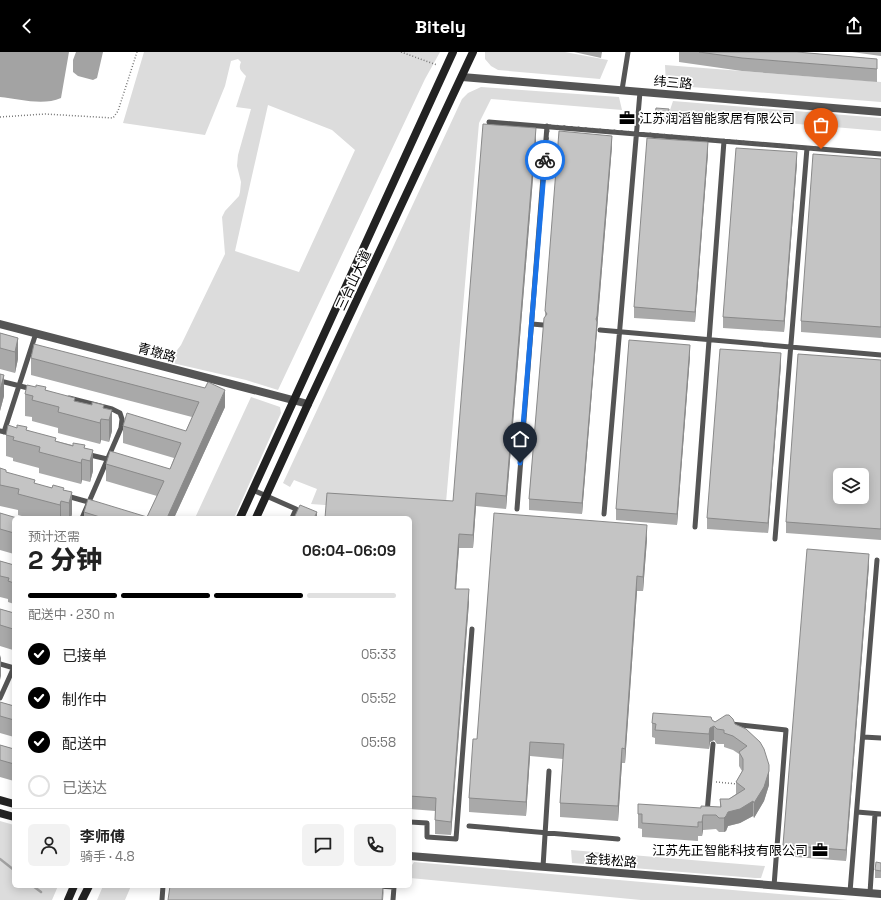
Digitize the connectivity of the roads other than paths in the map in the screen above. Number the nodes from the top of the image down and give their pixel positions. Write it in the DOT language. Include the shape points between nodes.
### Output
graph roads {
  1 [pos="453,52"];
  2 [pos="473,52"];
  3 [pos="628,52"];
  4 [pos="462,77"];
  5 [pos="622,90"];
  6 [pos="640,92"];
  7 [pos="881,112"];
  8 [pos="489,122"];
  9 [pos="548,126"];
  10 [pos="635,134"];
  11 [pos="724,141"];
  12 [pos="806,148"];
  13 [pos="881,154"];
  14 [pos="0,324"];
  15 [pos="532,324"];
  16 [pos="543,325"];
  17 [pos="600,330"];
  18 [pos="619,331"];
  19 [pos="36,333"];
  20 [pos="709,339"];
  21 [pos="791,347"];
  22 [pos="881,355"];
  23 [pos="0,381"];
  24 [pos="19,386"];
  25 [pos="40,391"];
  26 [pos="62,396"];
  27 [pos="294,400"];
  28 [pos="308,404"];
  29 [pos="120,413"];
  30 [pos="127,415"];
  31 [pos="2,431"];
  32 [pos="19,436"];
  33 [pos="78,452"];
  34 [pos="109,457"];
  35 [pos="117,457"];
  36 [pos="253,490"];
  37 [pos="59,494"];
  38 [pos="266,496"];
  39 [pos="89,502"];
  40 [pos="95,504"];
  41 [pos="517,509"];
  42 [pos="604,514"];
  43 [pos="83,516"];
  44 [pos="241,516"];
  45 [pos="257,516"];
  46 [pos="293,516"];
  47 [pos="695,527"];
  48 [pos="775,539"];
  49 [pos="877,560"];
  50 [pos="874,598"];
  51 [pos="881,598"];
  52 [pos="472,629"];
  53 [pos="0,664"];
  54 [pos="12,667"];
  55 [pos="12,672"];
  56 [pos="0,698"];
  57 [pos="722,724"];
  58 [pos="863,737"];
  59 [pos="881,738"];
  60 [pos="713,744"];
  61 [pos="549,771"];
  62 [pos="0,800"];
  63 [pos="12,803"];
  64 [pos="857,812"];
  65 [pos="0,813"];
  66 [pos="878,814"];
  67 [pos="12,816"];
  68 [pos="707,817"];
  69 [pos="412,822"];
  70 [pos="469,826"];
  71 [pos="545,833"];
  72 [pos="618,839"];
  73 [pos="412,856"];
  74 [pos="543,867"];
  75 [pos="774,886"];
  76 [pos="73,888"];
  77 [pos="88,888"];
  78 [pos="163,888"];
  79 [pos="394,888"];
  80 [pos="850,892"];
  81 [pos="870,893"];
  82 [pos="881,894"];
  83 [pos="68,900"];
  84 [pos="82,900"];
  85 [pos="162,900"];
  86 [pos="393,900"];
  1 -- 27 [label="main road, 三台山大道"];
  2 -- 4 [label="main road, 三台山大道"];
  3 -- 5 [label="lane"];
  4 -- 5 [label="street, 纬三路"];
  4 -- 28 [label="main road, 三台山大道"];
  5 -- 6 [label="street, 纬三路"];
  6 -- 7 [label="street, 纬三路"];
  6 -- 10 [label="lane"];
  8 -- 9 [label="lane"];
  9 -- 10 [label="lane"];
  9 -- 15 [label="lane"];
  10 -- 11 [label="lane"];
  10 -- 18 [label="lane"];
  11 -- 12 [label="lane"];
  11 -- 20 [label="lane"];
  12 -- 13 [label="lane"];
  12 -- 21 [label="lane"];
  14 -- 19 [label="street, 青墩路"];
  15 -- 16 [label="lane"];
  15 -- 41 [label="lane"];
  17 -- 18 [label="lane"];
  18 -- 20 [label="lane"];
  18 -- 42 [label="lane"];
  19 -- 24 [label="lane"];
  19 -- 27 [label="street, 青墩路"];
  20 -- 21 [label="lane"];
  20 -- 47 [label="lane"];
  21 -- 22 [label="lane"];
  21 -- 48 [label="lane"];
  23 -- 24 [label="lane"];
  24 -- 25 [label="lane"];
  24 -- 31 [label="lane"];
  26 -- 29 [label="lane"];
  27 -- 28 [label="street, 青墩路"];
  27 -- 36 [label="main road, 三台山大道"];
  28 -- 38 [label="main road, 三台山大道"];
  29 -- 30 [label="lane"];
  29 -- 34 [label="lane" via="121,428"];
  31 -- 32 [label="lane"];
  33 -- 34 [label="lane"];
  34 -- 35 [label="lane"];
  34 -- 39 [label="lane"];
  36 -- 38 [label="lane"];
  36 -- 44 [label="main road, 三台山大道"];
  37 -- 39 [label="lane"];
  38 -- 45 [label="main road, 三台山大道"];
  38 -- 46 [label="lane" via="296,509"];
  39 -- 40 [label="lane"];
  39 -- 43 [label="lane"];
  49 -- 50 [label="lane"];
  50 -- 51 [label="lane"];
  50 -- 58 [label="lane"];
  52 -- 69 [label="lane" via="456,839 427,837 427,823"];
  53 -- 54 [label="lane"];
  55 -- 56 [label="lane"];
  57 -- 75 [label="lane" via="786,730"];
  58 -- 59 [label="lane"];
  58 -- 64 [label="lane"];
  60 -- 68 [label="lane"];
  61 -- 71 [label="lane"];
  62 -- 63 [label="main road"];
  64 -- 66 [label="lane"];
  64 -- 80 [label="lane"];
  65 -- 67 [label="main road"];
  66 -- 81 [label="lane"];
  70 -- 71 [label="lane"];
  71 -- 72 [label="lane"];
  71 -- 74 [label="lane"];
  73 -- 74 [label="street, 金钱松路"];
  74 -- 75 [label="street, 金钱松路"];
  75 -- 80 [label="street, 金钱松路"];
  76 -- 83 [label="main road"];
  77 -- 84 [label="main road"];
  78 -- 85 [label="lane"];
  79 -- 86 [label="lane"];
  80 -- 81 [label="street, 金钱松路"];
  81 -- 82 [label="street, 金钱松路"];
}
